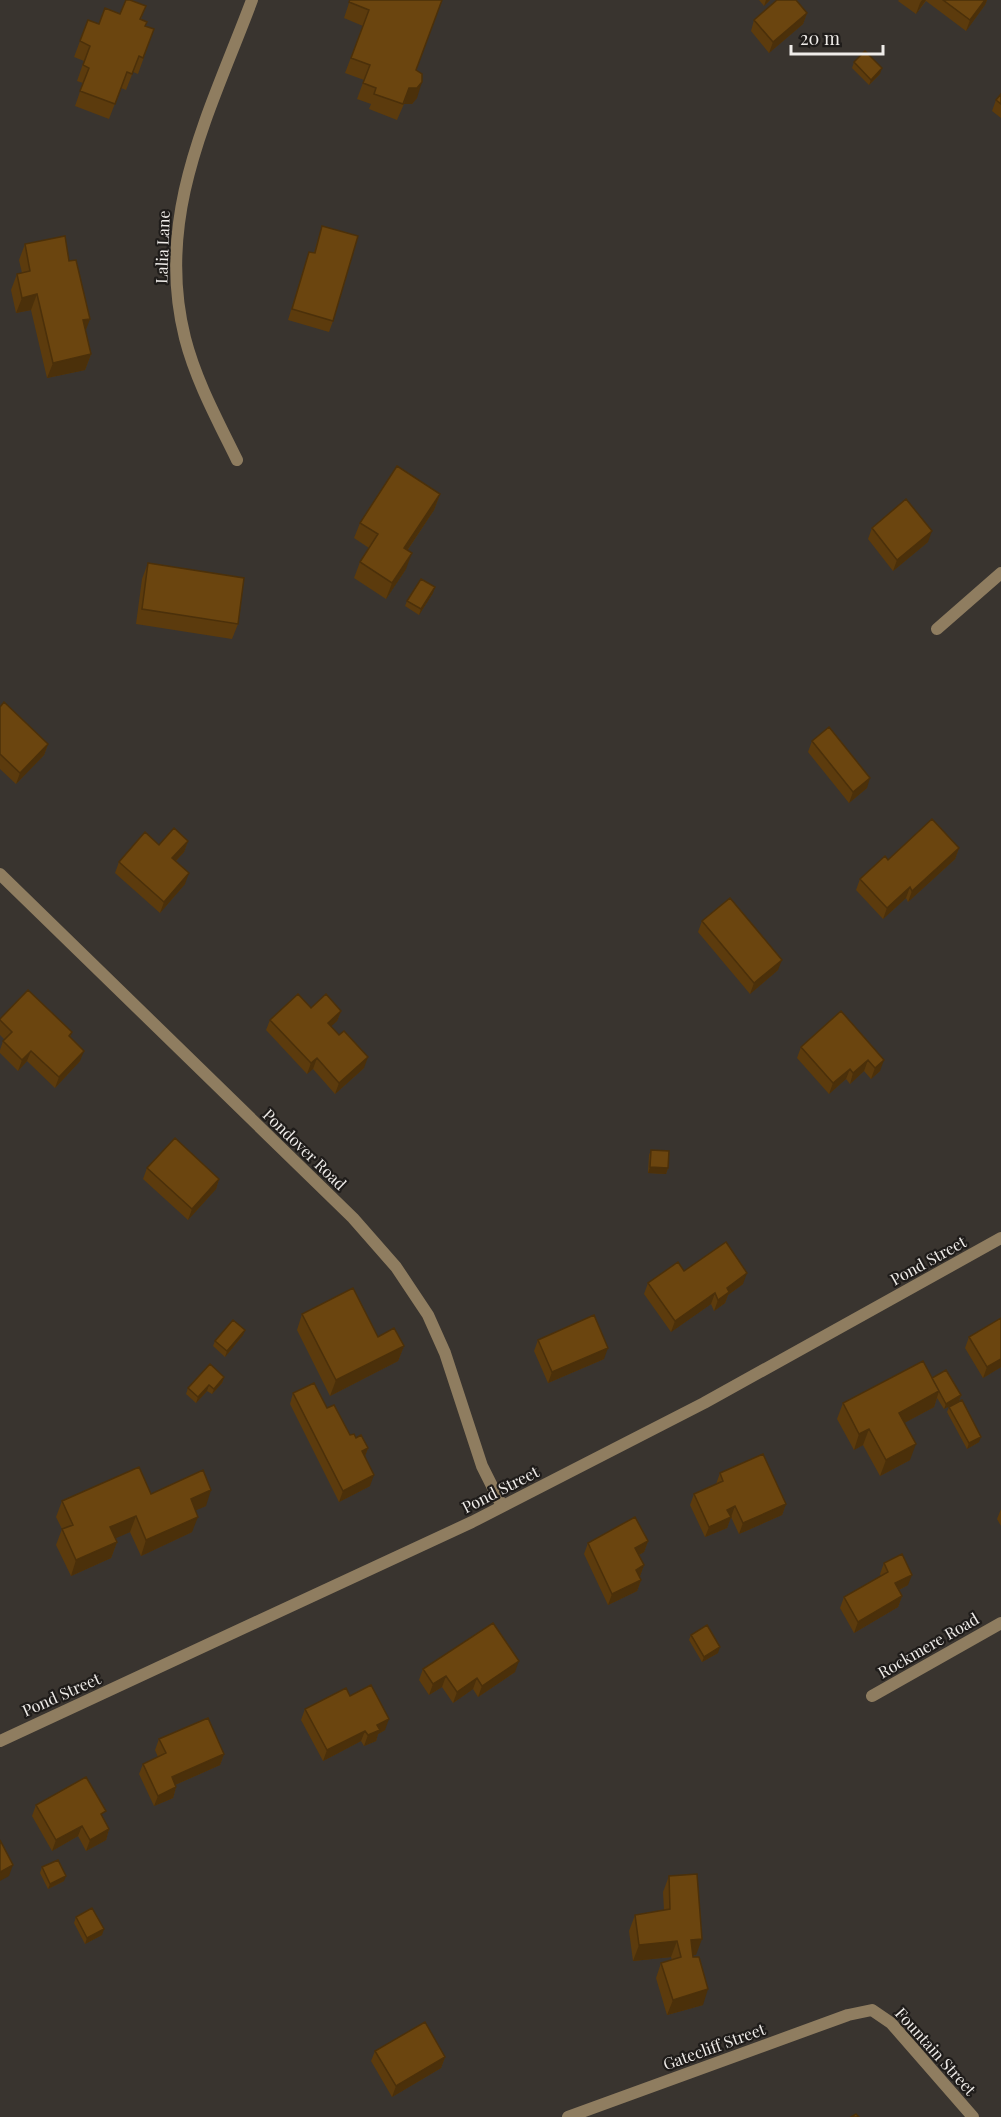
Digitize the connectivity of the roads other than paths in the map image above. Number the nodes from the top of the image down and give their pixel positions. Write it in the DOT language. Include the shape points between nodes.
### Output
graph roads {
  1 [pos="252,0"];
  2 [pos="237,460"];
  3 [pos="1001,573"];
  4 [pos="937,629"];
  5 [pos="0,874"];
  6 [pos="1001,1238"];
  7 [pos="502,1506"];
  8 [pos="1001,1623"];
  9 [pos="872,1696"];
  10 [pos="0,1741"];
  11 [pos="872,2010"];
  12 [pos="568,2117"];
  13 [pos="973,2117"];
  1 -- 2 [label="street, Lalia Lane" via="189,168 175,254 186,340"];
  3 -- 4 [label="street"];
  5 -- 7 [label="street, Pondover Road" via="345,1210 396,1267 438,1334 482,1466"];
  6 -- 7 [label="street, Pond Street" via="714,1397"];
  7 -- 10 [label="street, Pond Street" via="350,1581"];
  8 -- 9 [label="street, Rockmere Road"];
  11 -- 12 [label="street, Gatecliff Street" via="848,2015"];
  11 -- 13 [label="street, Fountain Street" via="891,2023"];
}
